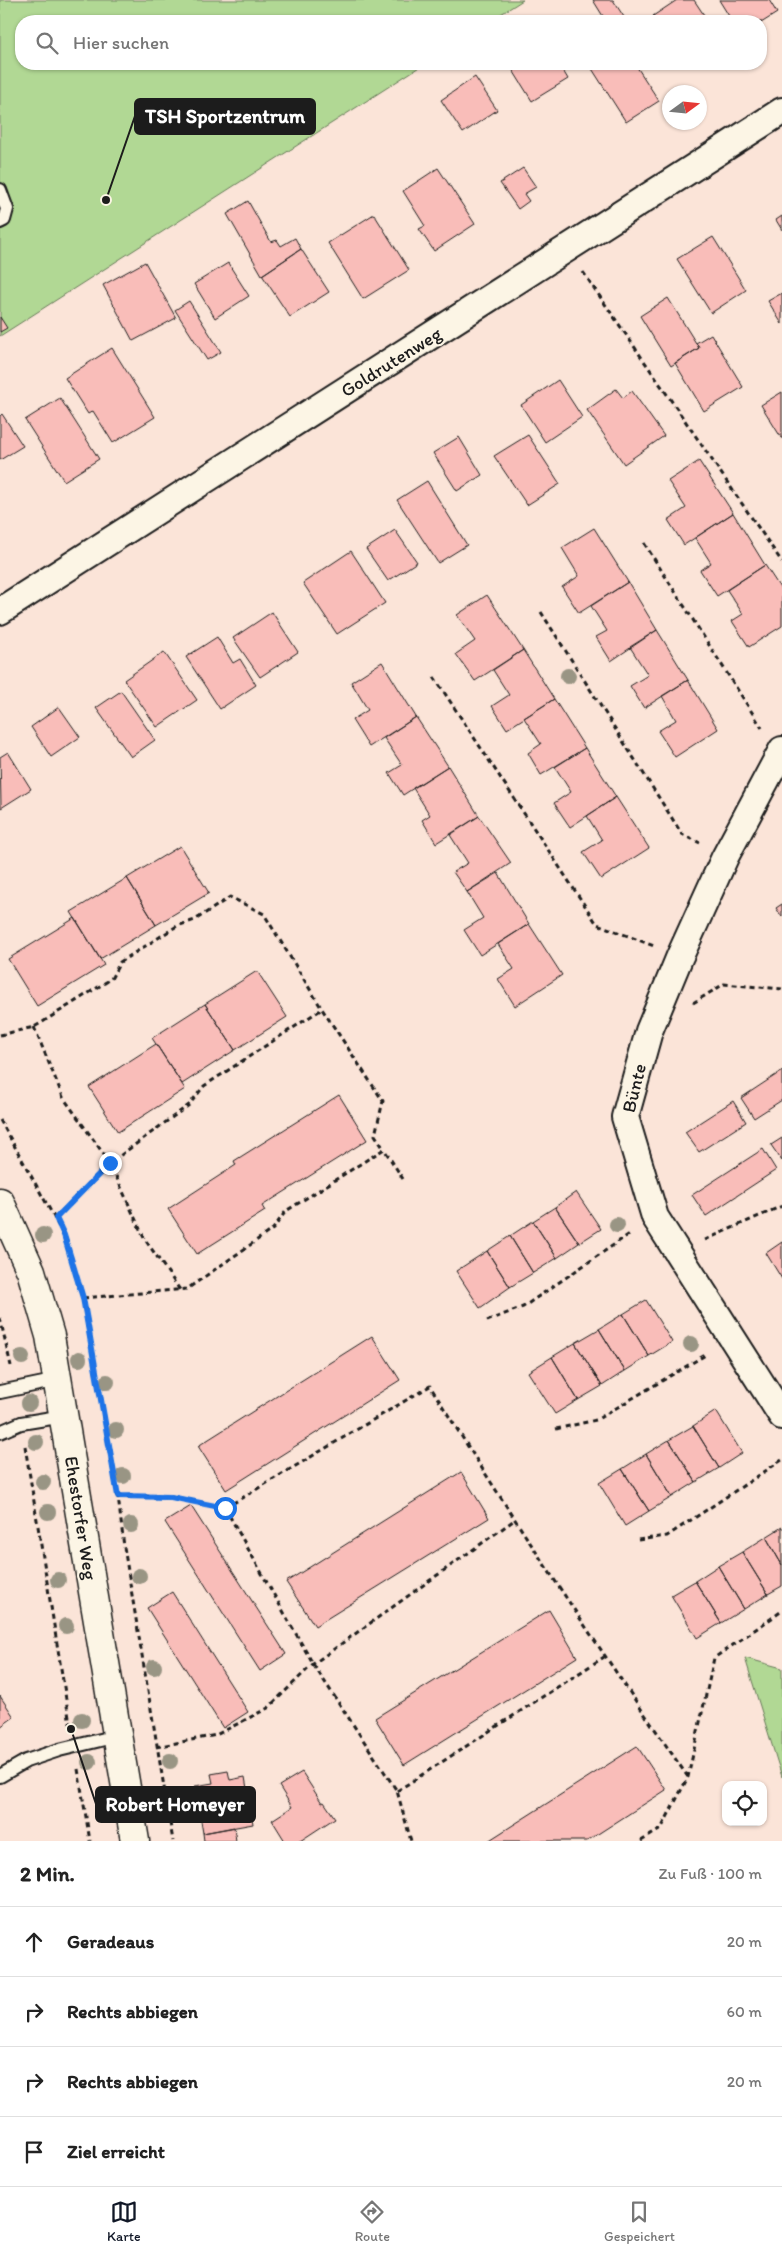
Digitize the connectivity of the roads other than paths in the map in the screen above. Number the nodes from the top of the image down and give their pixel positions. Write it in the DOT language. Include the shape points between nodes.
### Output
graph roads {
  1 [pos="782,111"];
  2 [pos="0,190"];
  3 [pos="0,222"];
  4 [pos="0,611"];
  5 [pos="780,752"];
  6 [pos="0,1202"];
  7 [pos="58,1380"];
  8 [pos="0,1392"];
  9 [pos="64,1416"];
  10 [pos="782,1416"];
  11 [pos="0,1432"];
  12 [pos="117,1736"];
  13 [pos="0,1776"];
  14 [pos="135,1841"];
  1 -- 4 [label="street, Goldrutenweg"];
  2 -- 3 [label="lane" via="7,209 4,220"];
  5 -- 10 [label="street, Bünte" via="725,857 680,956 649,1031 625,1117 655,1217"];
  6 -- 7 [label="main road, Ehestorfer Weg" via="31,1271 43,1308"];
  7 -- 8 [label="lane"];
  7 -- 9 [label="main road, Ehestorfer Weg"];
  9 -- 11 [label="lane" via="21,1423"];
  9 -- 12 [label="main road, Ehestorfer Weg"];
  12 -- 13 [label="lane" via="26,1761"];
  12 -- 14 [label="main road, Ehestorfer Weg"];
}
